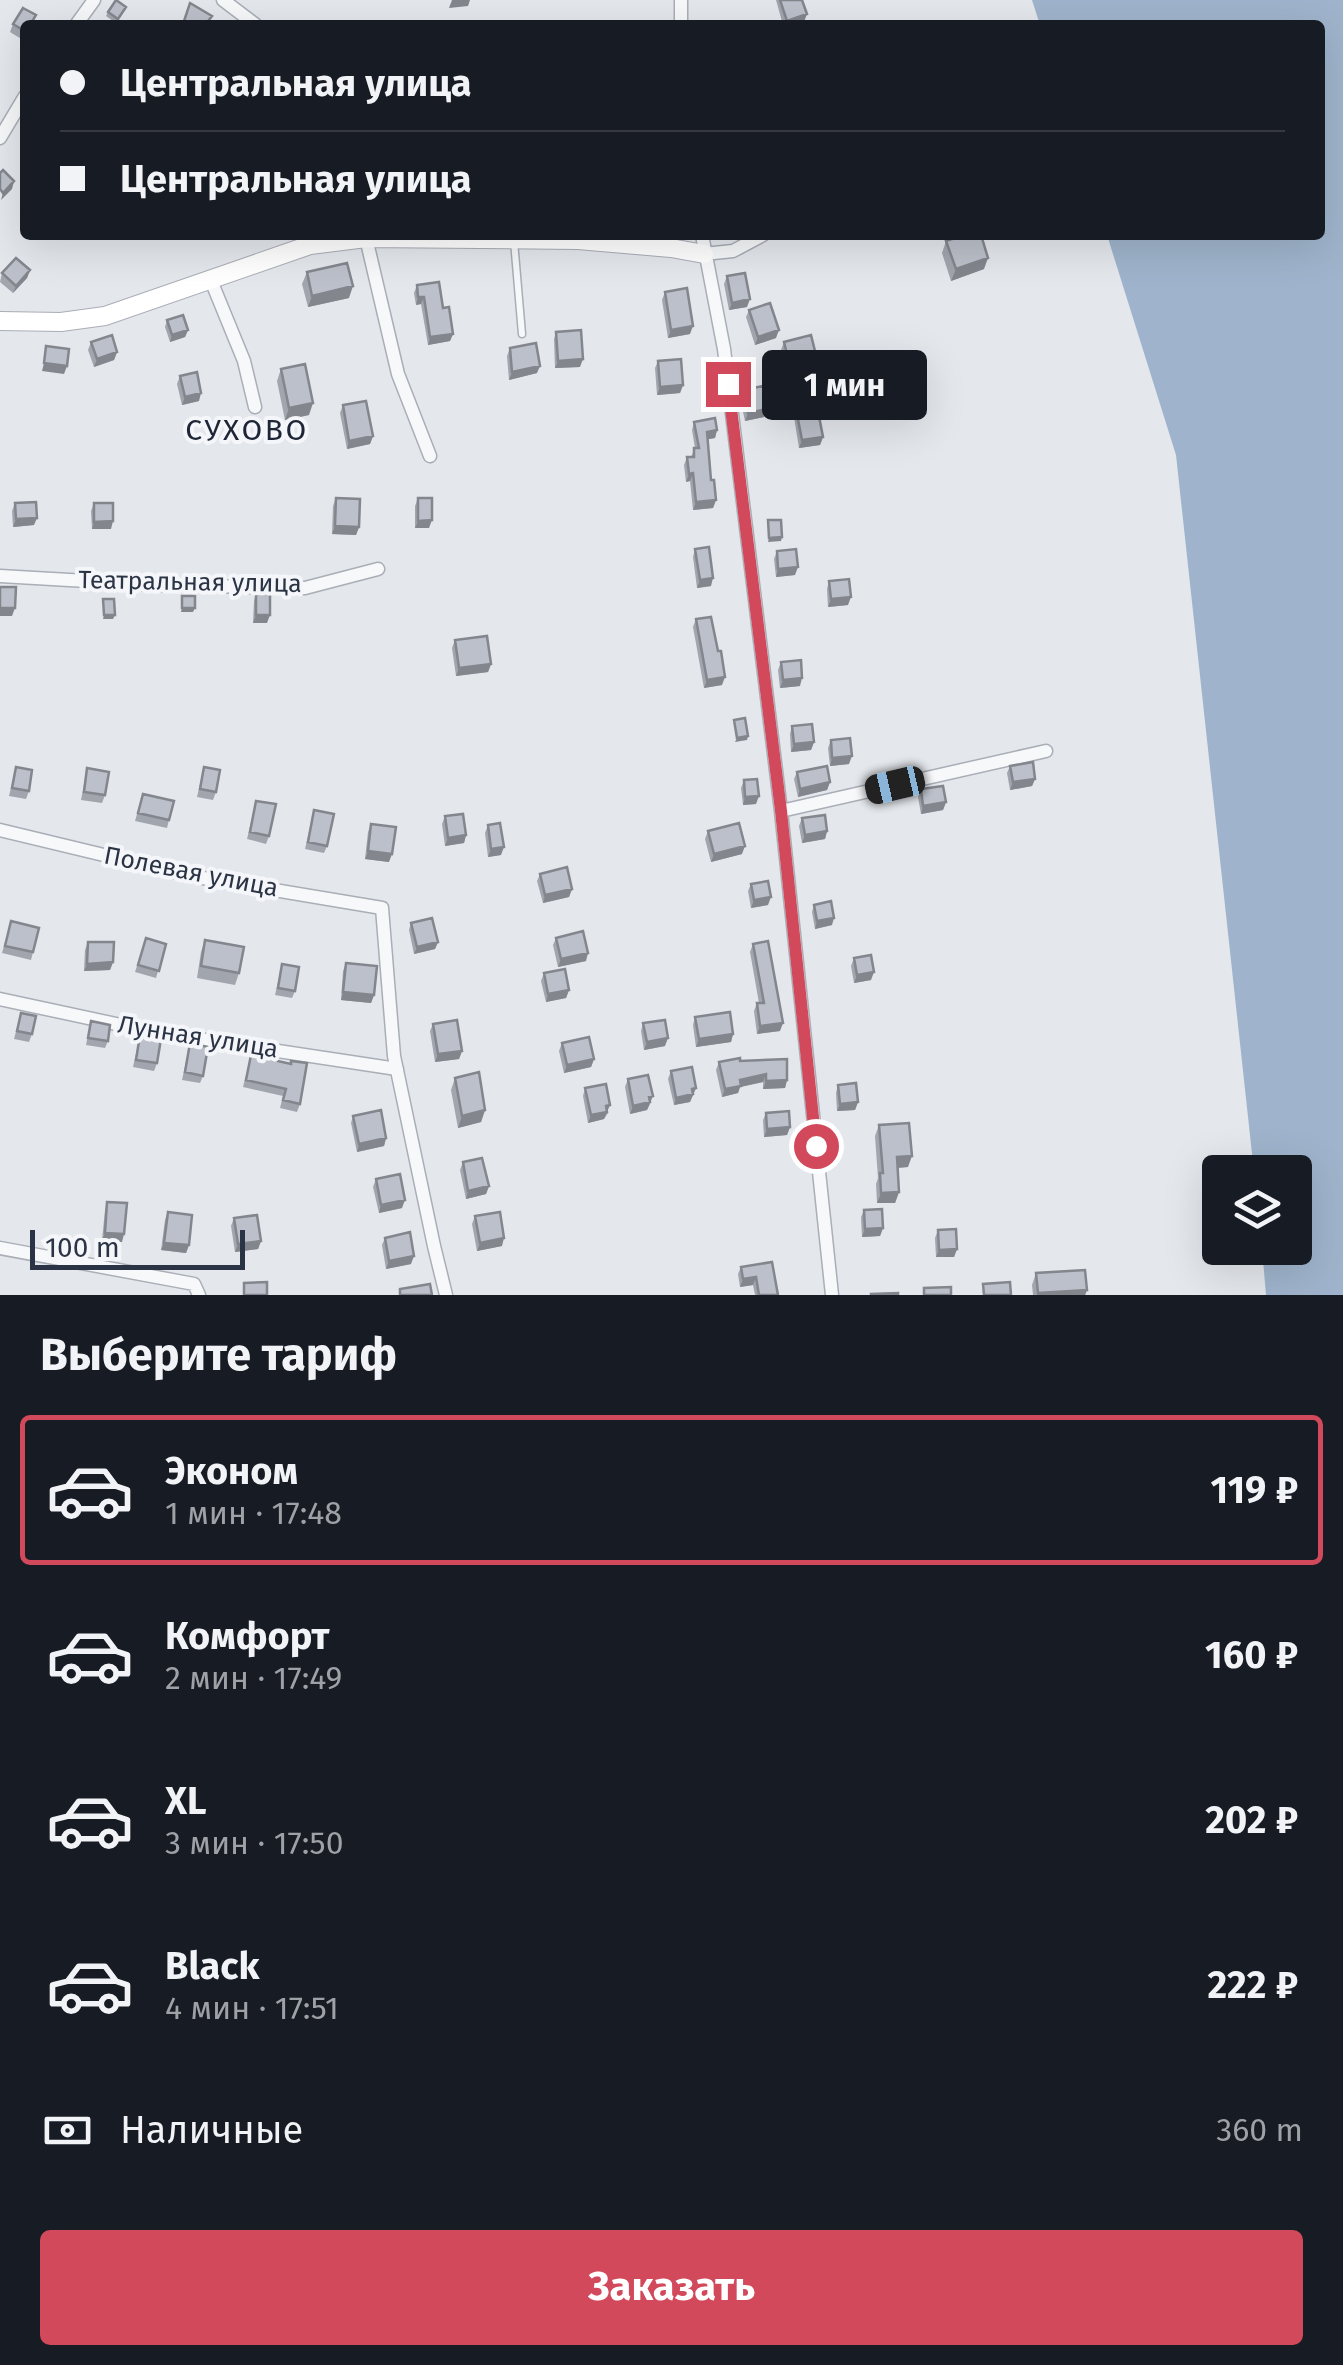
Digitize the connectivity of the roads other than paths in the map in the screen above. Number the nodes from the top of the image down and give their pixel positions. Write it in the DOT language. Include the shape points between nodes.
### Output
graph roads {
  1 [pos="223,0"];
  2 [pos="249,20"];
  3 [pos="20,104"];
  4 [pos="0,138"];
  5 [pos="350,240"];
  6 [pos="366,240"];
  7 [pos="514,240"];
  8 [pos="753,240"];
  9 [pos="703,244"];
  10 [pos="210,278"];
  11 [pos="0,321"];
  12 [pos="522,334"];
  13 [pos="255,407"];
  14 [pos="430,456"];
  15 [pos="378,569"];
  16 [pos="0,576"];
  17 [pos="1046,750"];
  18 [pos="781,811"];
  19 [pos="0,830"];
  20 [pos="0,999"];
  21 [pos="397,1069"];
  22 [pos="0,1248"];
  23 [pos="199,1295"];
  24 [pos="446,1295"];
  25 [pos="832,1295"];
  1 -- 2 [label="street"];
  3 -- 4 [label="street"];
  5 -- 10 [label="street" via="310,245"];
  6 -- 14 [label="street" via="398,374"];
  7 -- 9 [label="street"];
  7 -- 12 [label="lane"];
  8 -- 9 [label="street" via="732,251"];
  9 -- 18 [label="street" via="724,349"];
  10 -- 11 [label="street" via="105,316"];
  10 -- 13 [label="street" via="244,360"];
  15 -- 16 [label="street, Театральная улица" via="305,588"];
  17 -- 18 [label="street"];
  18 -- 25 [label="street"];
  19 -- 21 [label="street, Полевая улица" via="191,876 382,908"];
  20 -- 21 [label="street, Лунная улица" via="153,1032"];
  21 -- 24 [label="street"];
  22 -- 23 [label="street" via="194,1284"];
}
